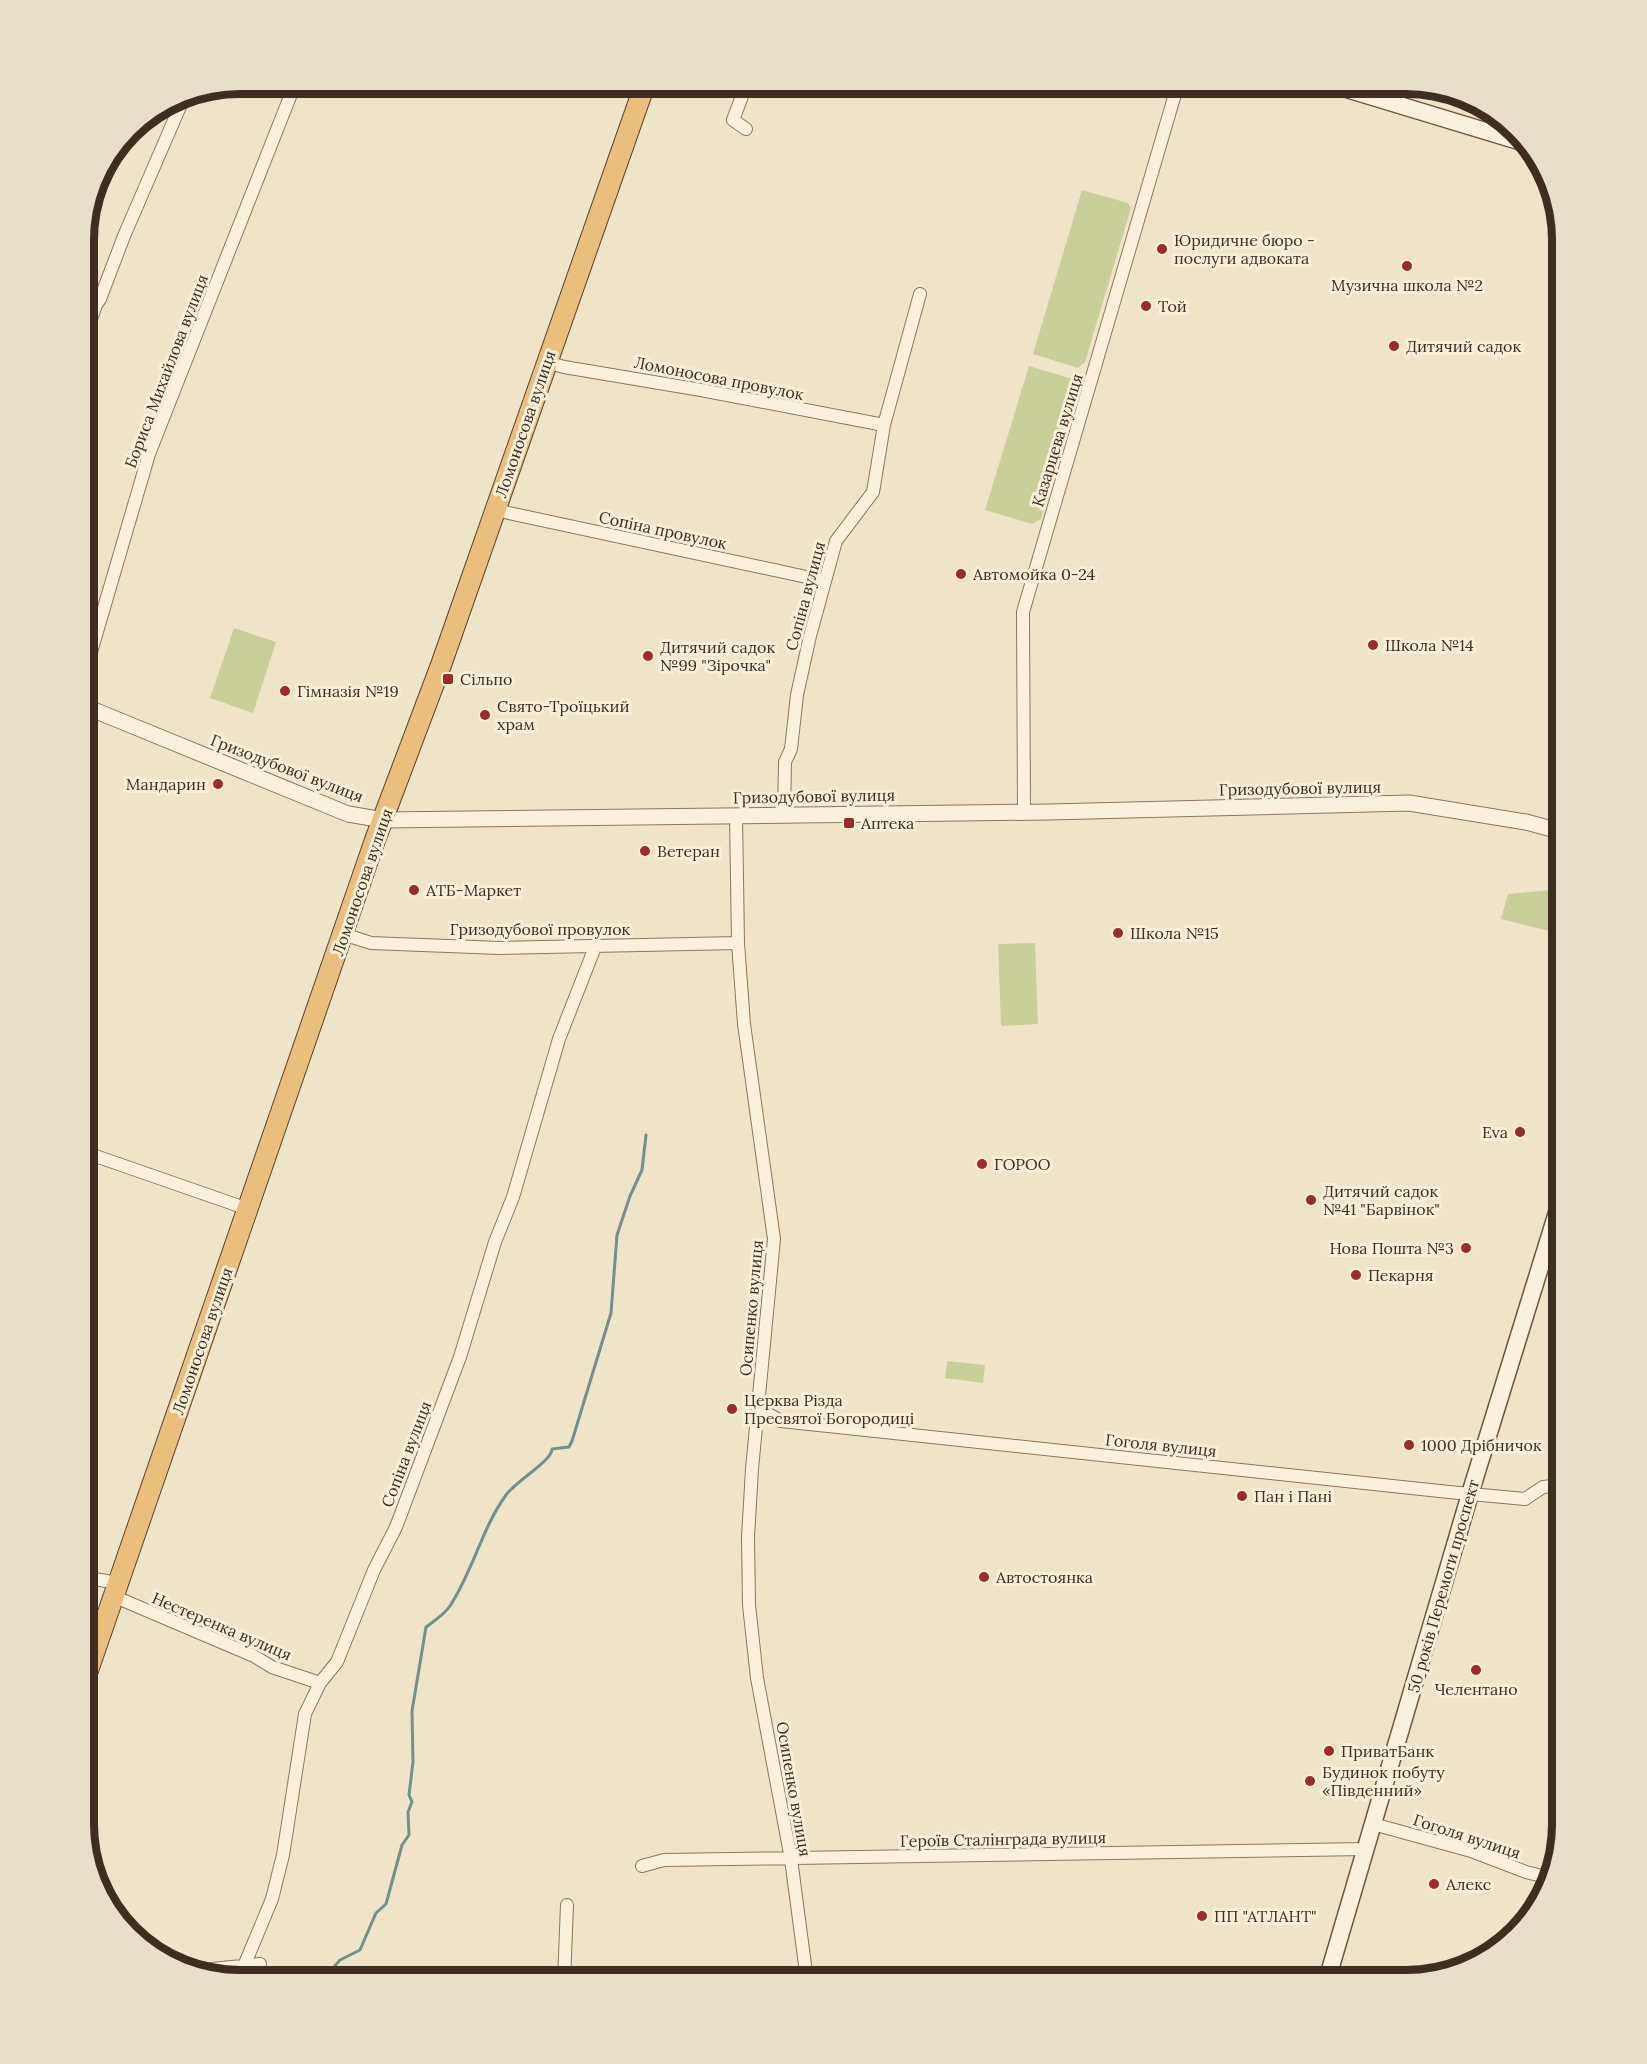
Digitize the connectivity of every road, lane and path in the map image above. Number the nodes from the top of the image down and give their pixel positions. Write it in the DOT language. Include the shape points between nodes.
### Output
graph roads {
  1 [pos="291,94"];
  2 [pos="641,94"];
  3 [pos="743,94"];
  4 [pos="1175,95"];
  5 [pos="1366,95"];
  6 [pos="179,109"];
  7 [pos="746,129"];
  8 [pos="1511,139"];
  9 [pos="95,293"];
  10 [pos="920,294"];
  11 [pos="547,362"];
  12 [pos="884,425"];
  13 [pos="495,510"];
  14 [pos="825,581"];
  15 [pos="95,639"];
  16 [pos="95,710"];
  17 [pos="1024,812"];
  18 [pos="736,815"];
  19 [pos="784,815"];
  20 [pos="384,819"];
  21 [pos="1552,829"];
  22 [pos="343,934"];
  23 [pos="738,943"];
  24 [pos="595,947"];
  25 [pos="94,1156"];
  26 [pos="248,1209"];
  27 [pos="1552,1229"];
  28 [pos="759,1402"];
  29 [pos="1552,1486"];
  30 [pos="1470,1494"];
  31 [pos="94,1581"];
  32 [pos="115,1590"];
  33 [pos="94,1652"];
  34 [pos="320,1683"];
  35 [pos="1373,1824"];
  36 [pos="1366,1849"];
  37 [pos="791,1859"];
  38 [pos="642,1866"];
  39 [pos="1543,1876"];
  40 [pos="567,1905"];
  41 [pos="260,1964"];
  42 [pos="244,1966"];
  43 [pos="222,1968"];
  44 [pos="564,1970"];
  45 [pos="806,1970"];
  46 [pos="1330,1970"];
  1 -- 15 [label="street, Бориса Михайлова вулиця" via="149,454"];
  2 -- 11 [label="highway, Ломоносова вулиця"];
  3 -- 7 [label="street" via="733,120"];
  4 -- 17 [label="street, Казарцева вулиця" via="1023,612"];
  5 -- 8 [label="main road"];
  6 -- 9 [label="street"];
  10 -- 12 [label="street, Сопіна вулиця"];
  11 -- 12 [label="street, Ломоносова провулок"];
  11 -- 13 [label="highway, Ломоносова вулиця"];
  12 -- 14 [label="street, Сопіна вулиця" via="873,492 836,541"];
  13 -- 14 [label="street, Сопіна провулок"];
  13 -- 20 [label="highway, Ломоносова вулиця"];
  14 -- 19 [label="street, Сопіна вулиця" via="785,762"];
  16 -- 20 [label="street, Гризодубової вулиця" via="348,814"];
  17 -- 19 [label="street, Гризодубової вулиця"];
  17 -- 21 [label="street, Гризодубової вулиця" via="1409,803"];
  18 -- 19 [label="street, Гризодубової вулиця"];
  18 -- 20 [label="street, Гризодубової вулиця"];
  18 -- 23 [label="street, Осипенко вулиця"];
  20 -- 22 [label="highway, Ломоносова вулиця"];
  22 -- 24 [label="street, Гризодубової провулок" via="371,943"];
  22 -- 26 [label="highway, Ломоносова вулиця"];
  23 -- 24 [label="street, Гризодубової провулок"];
  23 -- 28 [label="street, Осипенко вулиця" via="753,1103 774,1239"];
  24 -- 34 [label="street, Сопіна вулиця" via="559,1040 513,1197 423,1458 338,1662"];
  25 -- 26 [label="street"];
  26 -- 32 [label="highway, Ломоносова вулиця"];
  27 -- 30 [label="main road, 50 років Перемоги проспект"];
  28 -- 30 [label="street, Гоголя вулиця" via="781,1422"];
  28 -- 37 [label="street, Осипенко вулиця" via="748,1537 749,1605 757,1678"];
  29 -- 30 [label="street, Гоголя вулиця" via="1543,1487 1525,1499"];
  30 -- 35 [label="main road, 50 років Перемоги проспект"];
  31 -- 32 [label="street, Нестеренка вулиця"];
  32 -- 33 [label="highway, Ломоносова вулиця"];
  32 -- 34 [label="street, Нестеренка вулиця" via="272,1667"];
  34 -- 42 [label="street, Сопіна вулиця" via="305,1714 292,1807 272,1899"];
  35 -- 36 [label="main road, 50 років Перемоги проспект"];
  35 -- 39 [label="street, Гоголя вулиця" via="1472,1851"];
  36 -- 37 [label="street, Героїв Сталінграда вулиця"];
  36 -- 46 [label="main road, 50 років Перемоги проспект"];
  37 -- 38 [label="street, Героїв Сталінграда вулиця" via="664,1860"];
  37 -- 45 [label="street, Осипенко вулиця"];
  40 -- 44 [label="street"];
  41 -- 42 [label="street"];
  42 -- 43 [label="street"];
}
